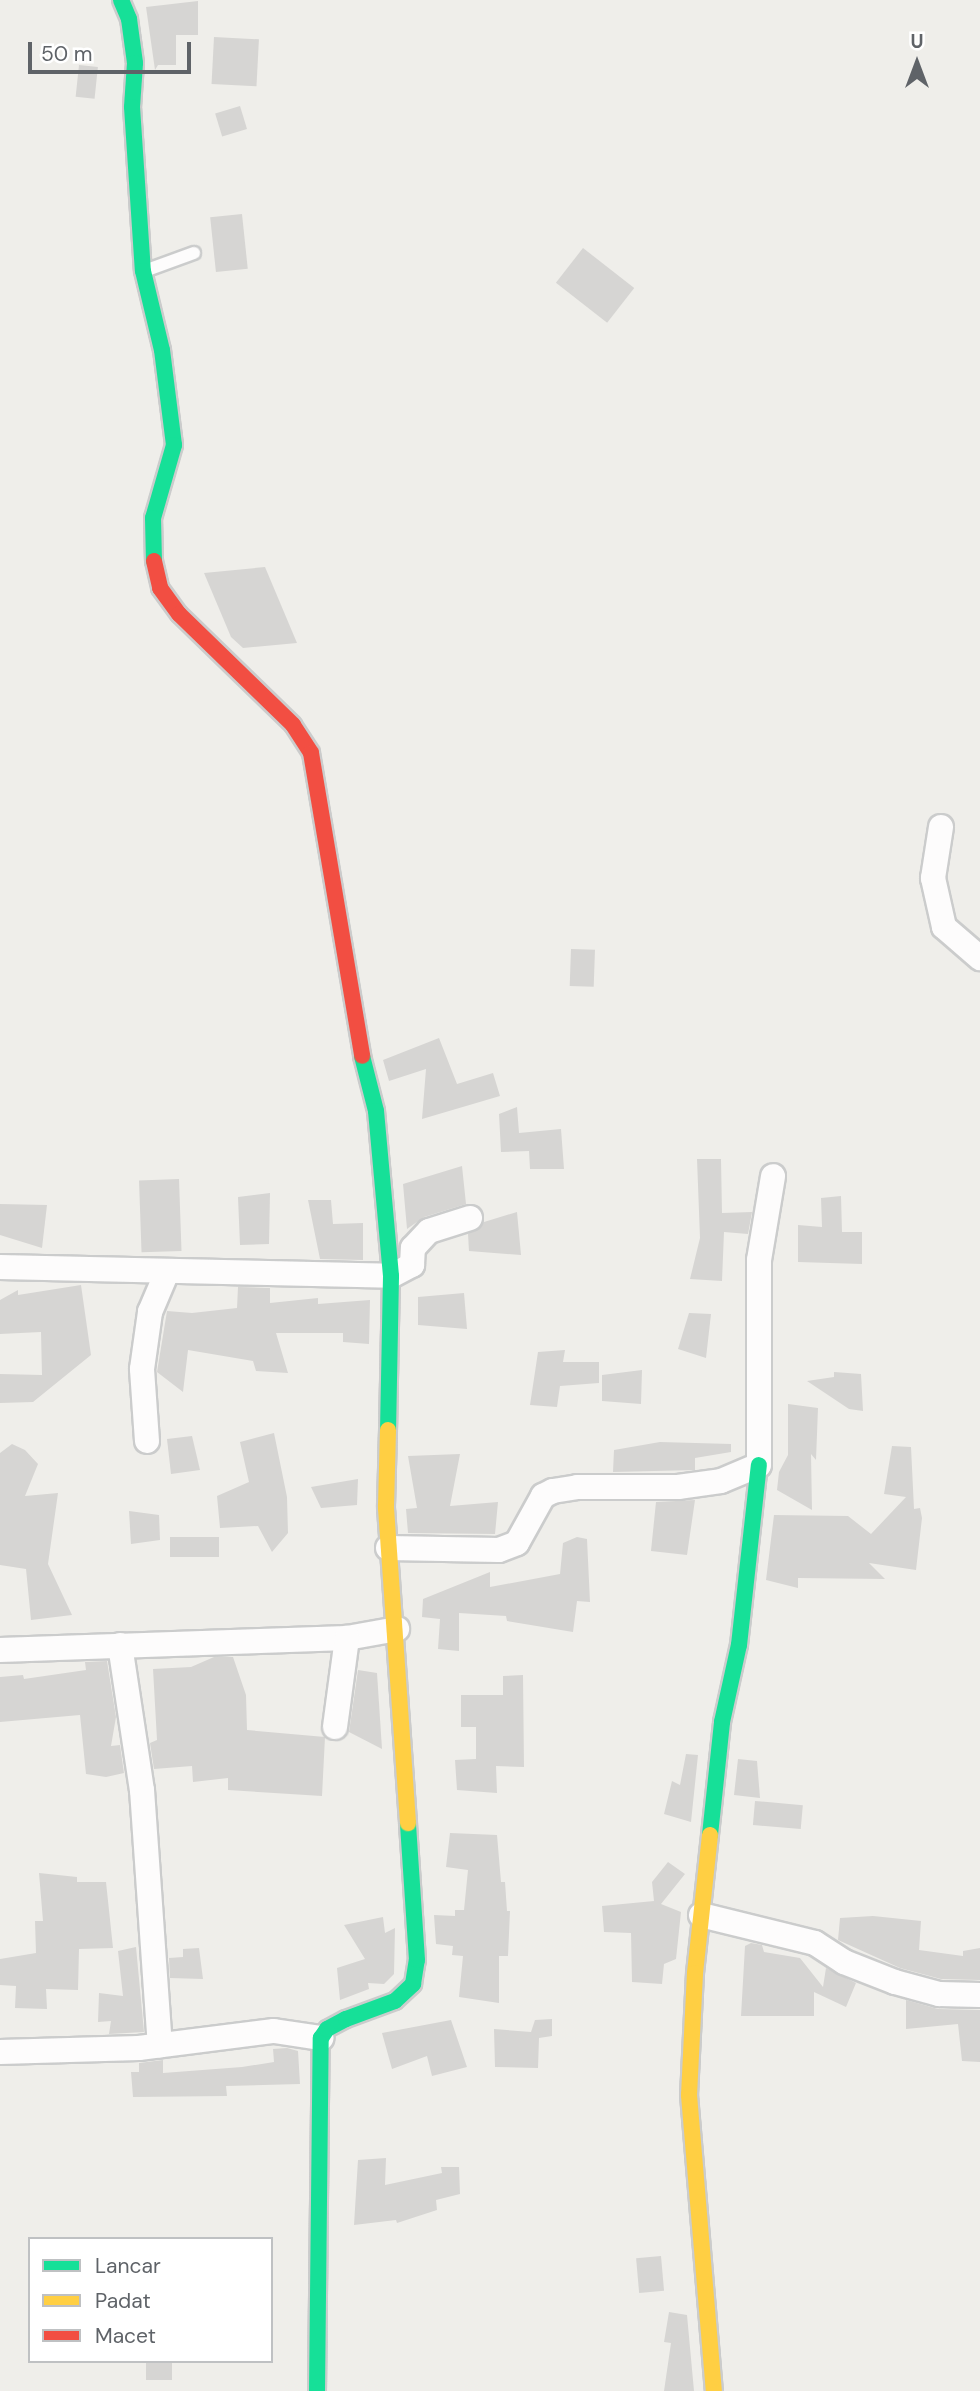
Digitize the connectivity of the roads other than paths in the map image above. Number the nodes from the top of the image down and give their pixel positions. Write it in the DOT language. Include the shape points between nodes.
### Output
graph roads {
  1 [pos="121,0"];
  2 [pos="194,253"];
  3 [pos="143,271"];
  4 [pos="940,827"];
  5 [pos="980,958"];
  6 [pos="773,1176"];
  7 [pos="470,1218"];
  8 [pos="0,1267"];
  9 [pos="167,1272"];
  10 [pos="391,1276"];
  11 [pos="147,1441"];
  12 [pos="759,1465"];
  13 [pos="388,1548"];
  14 [pos="397,1629"];
  15 [pos="347,1638"];
  16 [pos="120,1646"];
  17 [pos="0,1650"];
  18 [pos="335,1727"];
  19 [pos="701,1915"];
  20 [pos="980,1995"];
  21 [pos="321,2038"];
  22 [pos="160,2045"];
  23 [pos="0,2052"];
  24 [pos="317,2391"];
  25 [pos="714,2391"];
  1 -- 3 [label="street" via="130,19 135,63 132,107"];
  2 -- 3 [label="lane"];
  3 -- 10 [label="street" via="162,350 174,445 153,518 152,545 160,589 179,614 293,726 311,753 359,1046 376,1111"];
  4 -- 5 [label="street" via="933,878 944,928"];
  6 -- 12 [label="street" via="759,1260"];
  7 -- 10 [label="street" via="429,1231 413,1248 412,1265"];
  8 -- 9 [label="street"];
  9 -- 10 [label="street"];
  9 -- 11 [label="street" via="150,1312 142,1369"];
  10 -- 13 [label="street"];
  12 -- 13 [label="street" via="721,1481 678,1487 554,1491 543,1496 517,1543 499,1550"];
  12 -- 19 [label="street" via="739,1645 722,1722"];
  13 -- 14 [label="street"];
  14 -- 15 [label="street"];
  14 -- 21 [label="street" via="412,1841 417,1960 413,1984 395,2001 346,2019 327,2029"];
  15 -- 16 [label="street"];
  15 -- 18 [label="street"];
  16 -- 17 [label="street"];
  16 -- 22 [label="street" via="142,1790"];
  19 -- 20 [label="street" via="815,1943 844,1962 895,1982 939,1994"];
  19 -- 25 [label="street" via="689,2095"];
  21 -- 22 [label="street" via="274,2031"];
  21 -- 24 [label="street"];
  22 -- 23 [label="street"];
}
